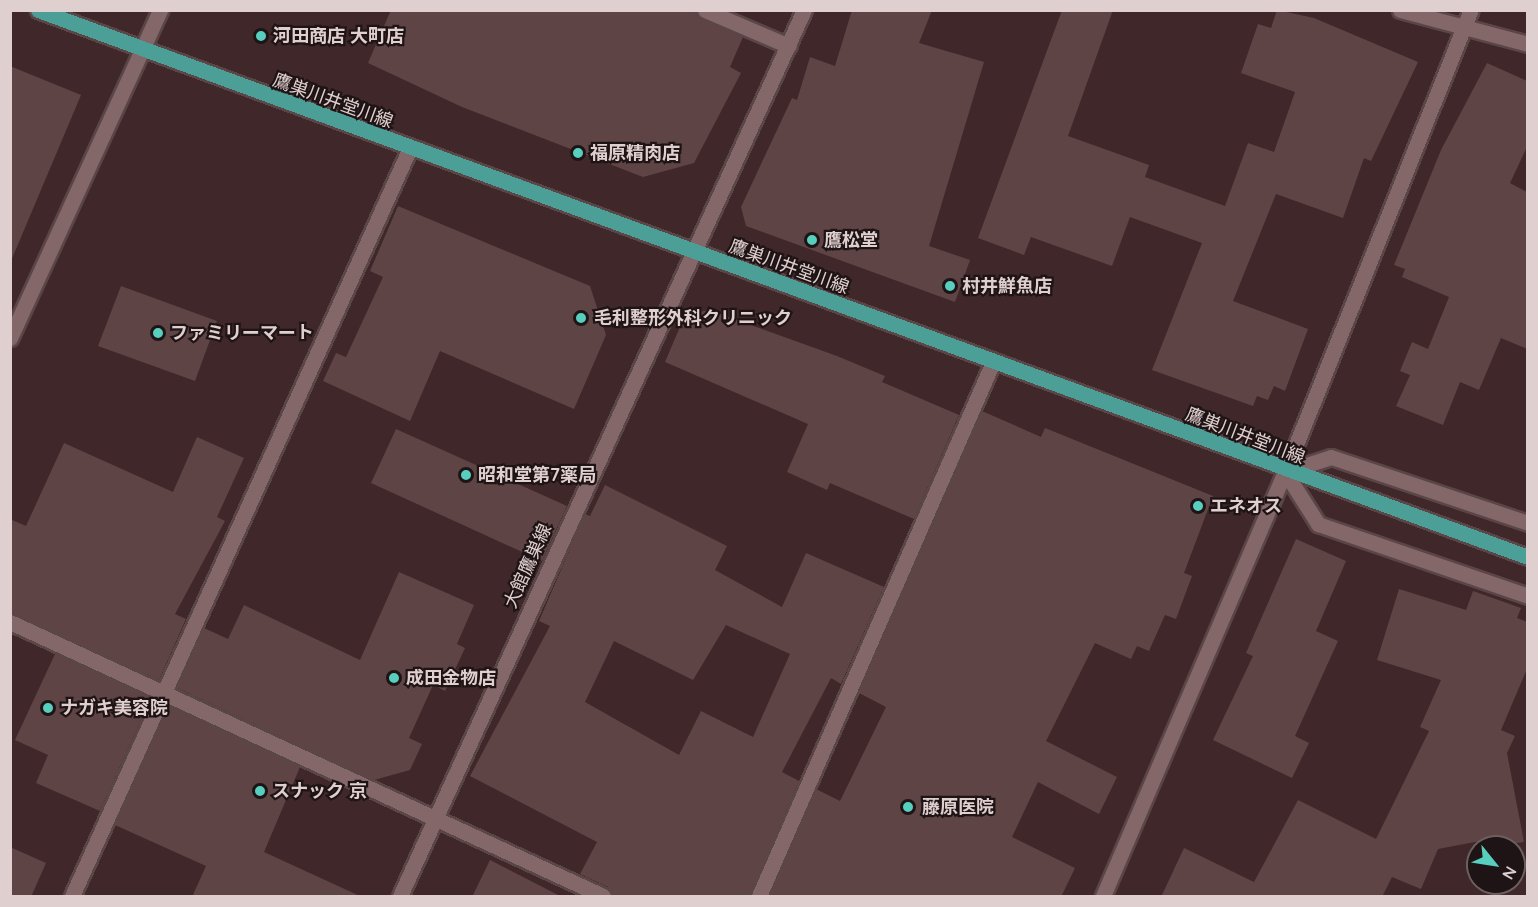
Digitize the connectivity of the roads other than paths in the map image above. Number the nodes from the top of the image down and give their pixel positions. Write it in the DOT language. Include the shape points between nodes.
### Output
graph roads {
  1 [pos="38,10"];
  2 [pos="160,10"];
  3 [pos="705,10"];
  4 [pos="804,10"];
  5 [pos="1400,10"];
  6 [pos="1471,10"];
  7 [pos="1466,28"];
  8 [pos="1527,44"];
  9 [pos="789,46"];
  10 [pos="143,51"];
  11 [pos="409,150"];
  12 [pos="692,253"];
  13 [pos="10,338"];
  14 [pos="993,362"];
  15 [pos="1285,472"];
  16 [pos="1527,523"];
  17 [pos="1527,557"];
  18 [pos="1527,596"];
  19 [pos="10,622"];
  20 [pos="165,691"];
  21 [pos="436,816"];
  22 [pos="72,897"];
  23 [pos="400,897"];
  24 [pos="603,897"];
  25 [pos="759,897"];
  26 [pos="1103,897"];
  1 -- 10 [label="main road, 鷹巣川井堂川線"];
  2 -- 10 [label="street"];
  3 -- 9 [label="street"];
  4 -- 9 [label="street, 大館鷹巣線"];
  5 -- 7 [label="street"];
  6 -- 7 [label="street"];
  7 -- 8 [label="street"];
  7 -- 15 [label="street"];
  9 -- 12 [label="street, 大館鷹巣線"];
  10 -- 11 [label="main road, 鷹巣川井堂川線"];
  10 -- 13 [label="street"];
  11 -- 12 [label="main road, 鷹巣川井堂川線"];
  11 -- 20 [label="street"];
  12 -- 14 [label="main road, 鷹巣川井堂川線"];
  12 -- 21 [label="street, 大館鷹巣線"];
  14 -- 15 [label="main road, 鷹巣川井堂川線"];
  14 -- 25 [label="street"];
  15 -- 16 [label="street" via="1331,457"];
  15 -- 17 [label="main road, 鷹巣川井堂川線"];
  15 -- 18 [label="street" via="1318,524"];
  15 -- 26 [label="street"];
  19 -- 20 [label="street"];
  20 -- 21 [label="street"];
  20 -- 22 [label="street"];
  21 -- 23 [label="street, 大館鷹巣線"];
  21 -- 24 [label="street"];
}
